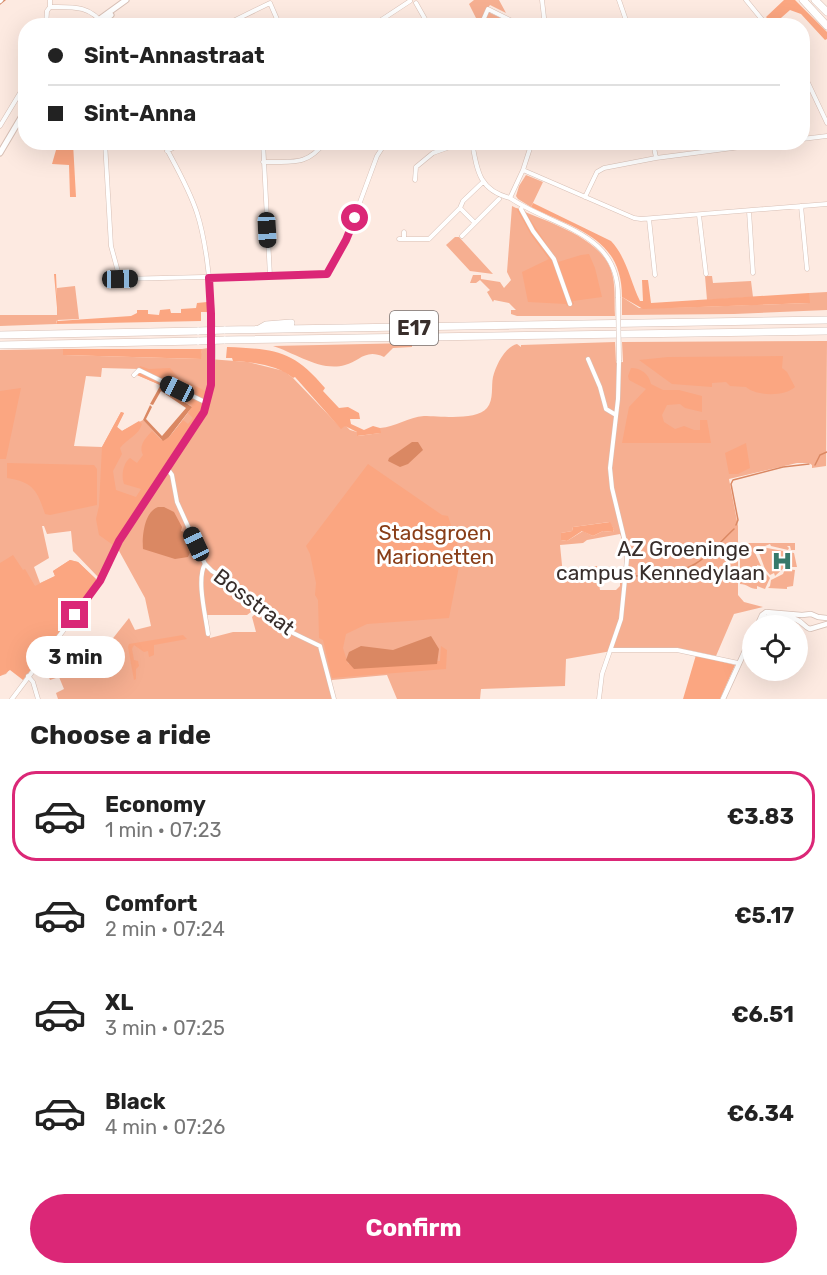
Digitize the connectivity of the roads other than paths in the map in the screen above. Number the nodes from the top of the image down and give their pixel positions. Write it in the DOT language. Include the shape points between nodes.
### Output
graph roads {
  1 [pos="51,0"];
  2 [pos="410,0"];
  3 [pos="542,0"];
  4 [pos="619,0"];
  5 [pos="746,0"];
  6 [pos="802,0"];
  7 [pos="815,0"];
  8 [pos="127,1"];
  9 [pos="418,2"];
  10 [pos="51,7"];
  11 [pos="827,12"];
  12 [pos="47,18"];
  13 [pos="95,18"];
  14 [pos="106,18"];
  15 [pos="239,18"];
  16 [pos="277,18"];
  17 [pos="383,18"];
  18 [pos="425,18"];
  19 [pos="484,18"];
  20 [pos="506,18"];
  21 [pos="544,18"];
  22 [pos="625,18"];
  23 [pos="759,18"];
  24 [pos="827,26"];
  25 [pos="810,87"];
  26 [pos="18,96"];
  27 [pos="18,123"];
  28 [pos="827,123"];
  29 [pos="0,126"];
  30 [pos="827,136"];
  31 [pos="810,138"];
  32 [pos="105,150"];
  33 [pos="263,150"];
  34 [pos="319,150"];
  35 [pos="381,150"];
  36 [pos="441,150"];
  37 [pos="474,150"];
  38 [pos="529,150"];
  39 [pos="654,150"];
  40 [pos="722,150"];
  41 [pos="168,151"];
  42 [pos="709,152"];
  43 [pos="0,153"];
  44 [pos="656,158"];
  45 [pos="263,162"];
  46 [pos="523,170"];
  47 [pos="415,180"];
  48 [pos="483,182"];
  49 [pos="585,197"];
  50 [pos="510,198"];
  51 [pos="499,199"];
  52 [pos="827,204"];
  53 [pos="522,206"];
  54 [pos="801,206"];
  55 [pos="460,208"];
  56 [pos="749,211"];
  57 [pos="699,214"];
  58 [pos="649,219"];
  59 [pos="475,223"];
  60 [pos="404,232"];
  61 [pos="462,236"];
  62 [pos="807,269"];
  63 [pos="753,273"];
  64 [pos="706,274"];
  65 [pos="655,275"];
  66 [pos="270,276"];
  67 [pos="209,278"];
  68 [pos="570,304"];
  69 [pos="827,320"];
  70 [pos="538,321"];
  71 [pos="291,323"];
  72 [pos="572,325"];
  73 [pos="257,330"];
  74 [pos="827,332"];
  75 [pos="0,335"];
  76 [pos="541,337"];
  77 [pos="247,340"];
  78 [pos="510,342"];
  79 [pos="0,345"];
  80 [pos="255,345"];
  81 [pos="588,358"];
  82 [pos="134,375"];
  83 [pos="207,403"];
  84 [pos="616,415"];
  85 [pos="167,468"];
  86 [pos="205,564"];
  87 [pos="762,615"];
  88 [pos="806,615"];
  89 [pos="816,617"];
  90 [pos="827,618"];
  91 [pos="827,624"];
  92 [pos="816,626"];
  93 [pos="808,629"];
  94 [pos="208,634"];
  95 [pos="611,650"];
  96 [pos="742,655"];
  97 [pos="738,663"];
  98 [pos="28,676"];
  99 [pos="12,699"];
  100 [pos="38,699"];
  101 [pos="334,699"];
  102 [pos="599,699"];
  103 [pos="723,699"];
  1 -- 10 [label="street"];
  2 -- 9 [label="street"];
  2 -- 17 [label="street"];
  3 -- 21 [label="street"];
  4 -- 22 [label="street"];
  5 -- 23 [label="street"];
  6 -- 24 [label="highway"];
  7 -- 11 [label="highway"];
  8 -- 14 [label="main road"];
  9 -- 18 [label="street"];
  10 -- 12 [label="street"];
  10 -- 13 [label="street" via="79,7"];
  15 -- 16 [label="street" via="270,3"];
  19 -- 20 [label="street" via="488,9"];
  25 -- 28 [label="street"];
  26 -- 29 [label="street"];
  27 -- 43 [label="main road"];
  30 -- 31 [label="street"];
  32 -- 67 [label="street" via="111,246 120,279"];
  33 -- 45 [label="street"];
  34 -- 45 [label="street" via="307,159"];
  35 -- 66 [label="street" via="329,273"];
  36 -- 47 [label="street" via="417,167"];
  37 -- 48 [label="street"];
  38 -- 46 [label="street"];
  39 -- 44 [label="street"];
  40 -- 42 [label="street"];
  41 -- 67 [label="street" via="197,213"];
  42 -- 44 [label="street"];
  44 -- 49 [label="street" via="604,168 597,172"];
  45 -- 66 [label="street"];
  46 -- 49 [label="street"];
  46 -- 50 [label="street"];
  48 -- 50 [label="street"];
  48 -- 55 [label="street"];
  49 -- 58 [label="street" via="634,218"];
  50 -- 53 [label="street"];
  51 -- 59 [label="street"];
  52 -- 54 [label="street"];
  53 -- 68 [label="street" via="533,231 554,259"];
  53 -- 84 [label="street, bridge" via="601,247 613,266 618,297"];
  54 -- 56 [label="street"];
  54 -- 62 [label="street"];
  55 -- 59 [label="street"];
  55 -- 60 [label="street" via="429,239 401,239"];
  56 -- 57 [label="street"];
  56 -- 63 [label="street"];
  57 -- 58 [label="street"];
  57 -- 64 [label="street"];
  58 -- 65 [label="street"];
  59 -- 61 [label="street"];
  66 -- 67 [label="street"];
  67 -- 83 [label="street" via="212,358"];
  69 -- 72 [label="highway, E17"];
  70 -- 72 [label="highway"];
  71 -- 73 [label="highway" via="266,325"];
  72 -- 73 [label="highway, E17"];
  73 -- 75 [label="highway, E17, bridge"];
  74 -- 76 [label="highway, E17"];
  76 -- 77 [label="highway, E17"];
  76 -- 78 [label="highway"];
  77 -- 79 [label="highway, E17, bridge"];
  77 -- 80 [label="highway"];
  81 -- 84 [label="street" via="606,409"];
  82 -- 83 [label="street" via="139,370"];
  83 -- 85 [label="street"];
  84 -- 95 [label="street" via="610,468 627,559 621,619"];
  85 -- 86 [label="street, Bosstraat" via="177,502"];
  85 -- 98 [label="street" via="119,541 96,587"];
  86 -- 94 [label="street, Bosstraat" via="201,584"];
  86 -- 101 [label="street, Bosstraat" via="240,588 265,615 320,646"];
  87 -- 88 [label="street"];
  88 -- 89 [label="street"];
  89 -- 90 [label="street"];
  89 -- 92 [label="street"];
  91 -- 92 [label="street"];
  92 -- 93 [label="street"];
  95 -- 97 [label="street" via="677,650"];
  95 -- 102 [label="street" via="602,674"];
  96 -- 97 [label="street"];
  97 -- 103 [label="street"];
  98 -- 99 [label="street"];
  98 -- 100 [label="street"];
}
